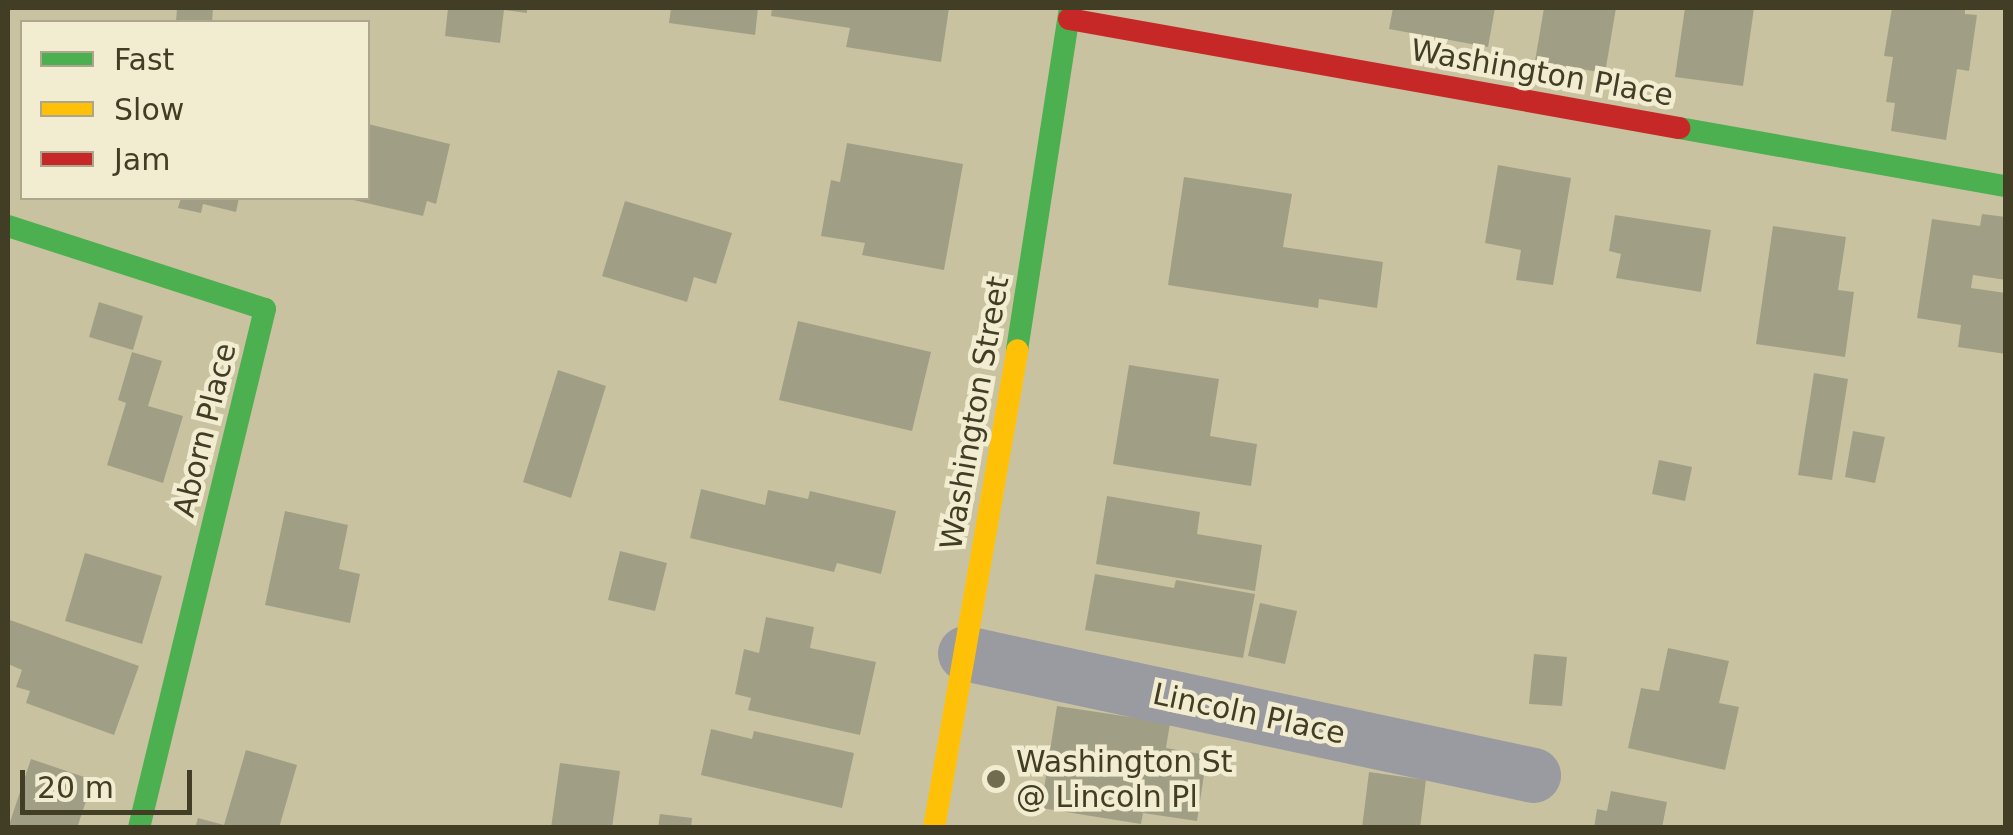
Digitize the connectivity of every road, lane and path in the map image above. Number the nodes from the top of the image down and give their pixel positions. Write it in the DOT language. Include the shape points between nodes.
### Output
graph roads {
  1 [pos="1070,13"];
  2 [pos="2006,186"];
  3 [pos="8,226"];
  4 [pos="965,653"];
  5 [pos="1532,775"];
  6 [pos="140,828"];
  7 [pos="934,828"];
  1 -- 2 [label="street, Washington Place"];
  1 -- 4 [label="street, Washington Street"];
  3 -- 6 [label="street, Aborn Place" via="265,309"];
  4 -- 5 [label="street, Lincoln Place"];
  4 -- 7 [label="street, Washington Street"];
}
